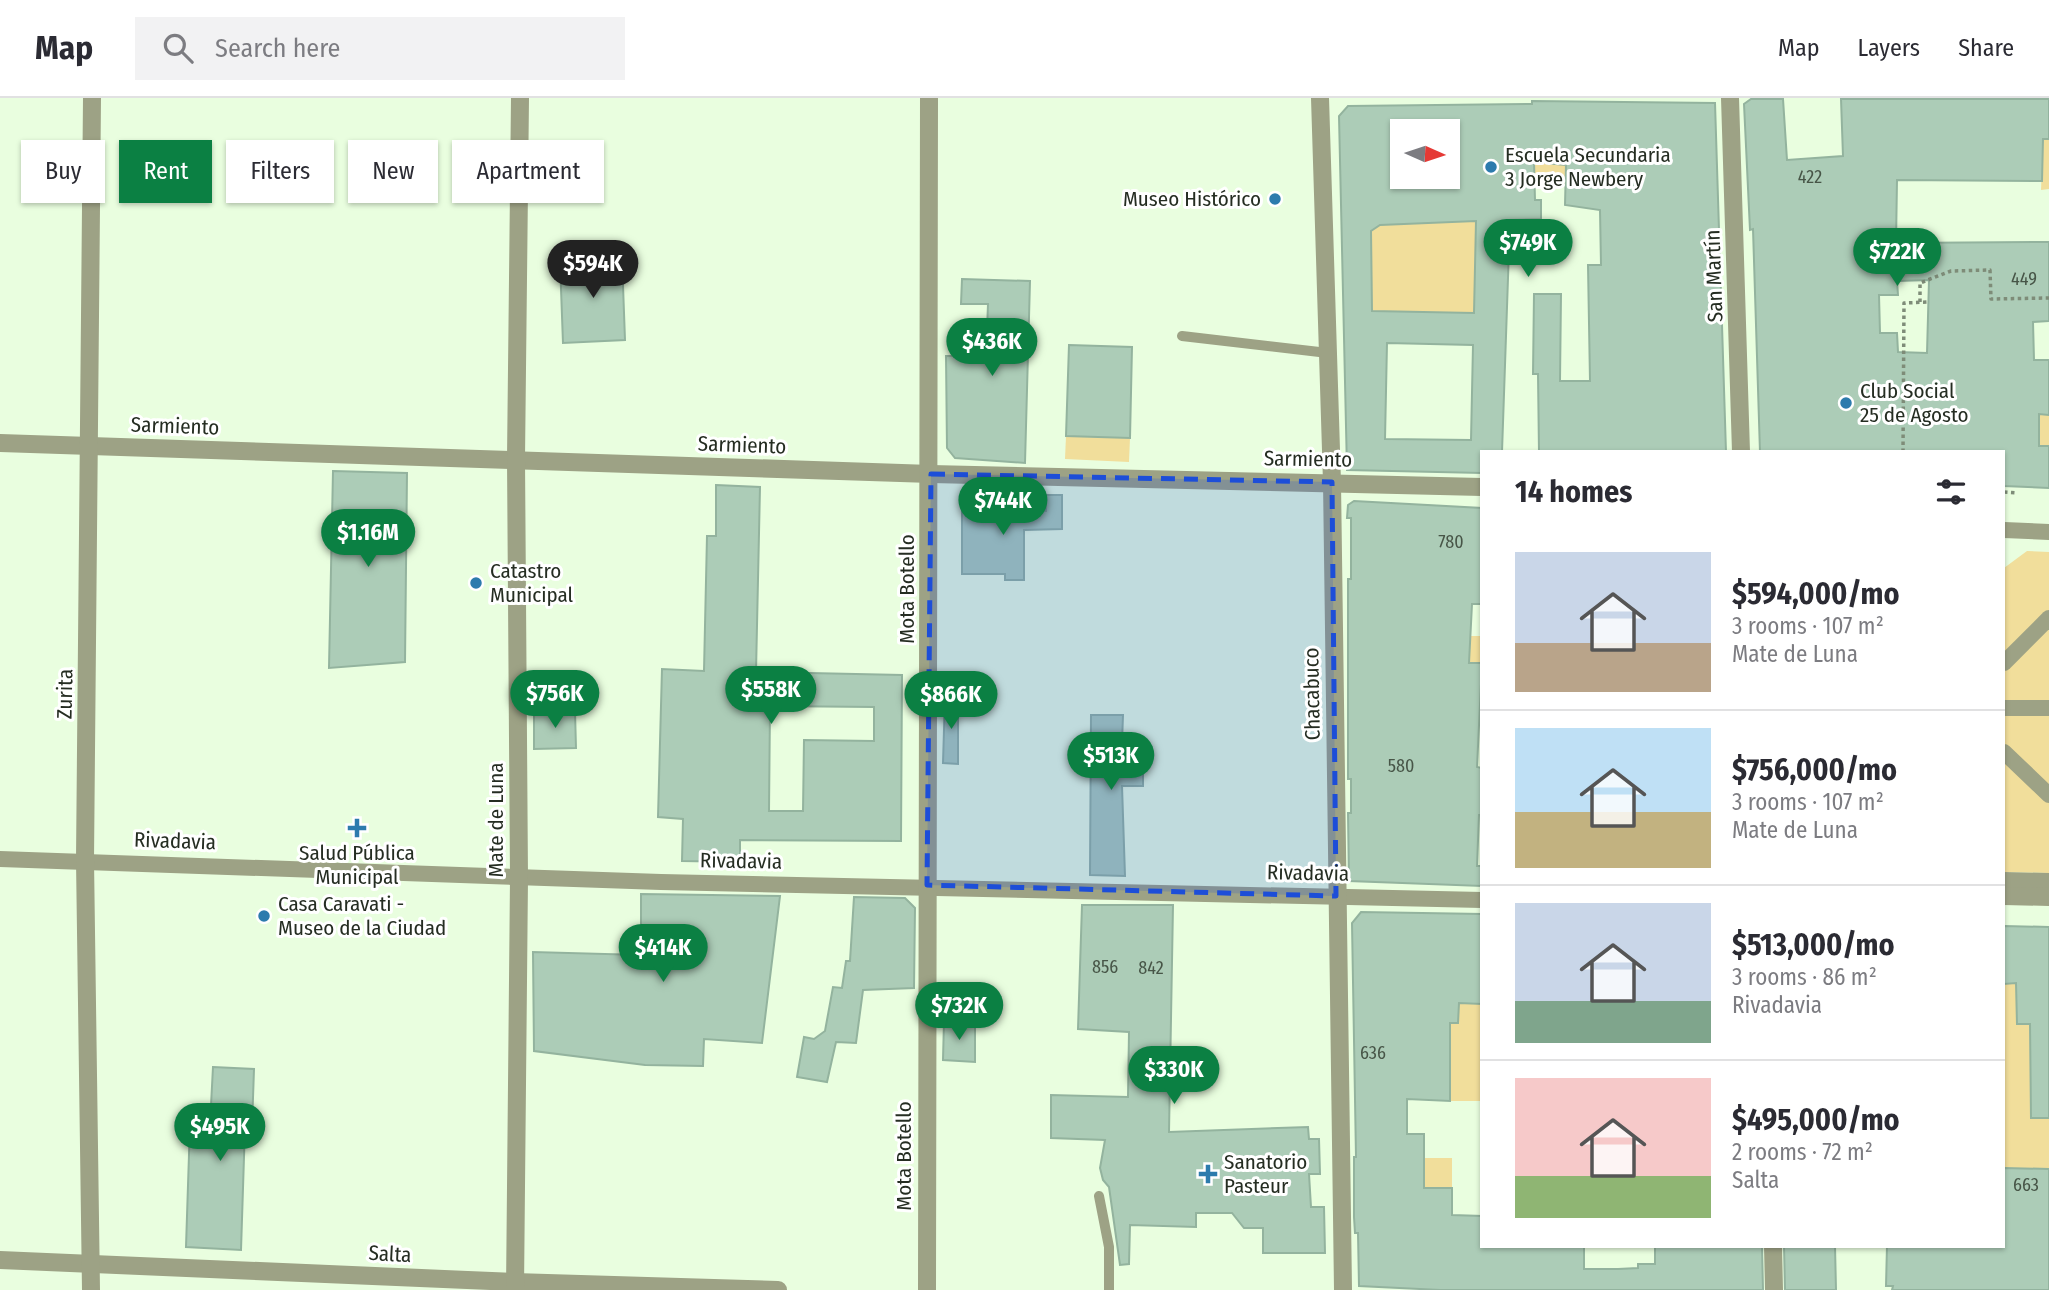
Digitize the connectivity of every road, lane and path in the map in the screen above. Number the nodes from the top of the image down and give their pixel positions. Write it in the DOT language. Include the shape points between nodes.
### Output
graph roads {
  1 [pos="92,98"];
  2 [pos="520,98"];
  3 [pos="929,98"];
  4 [pos="1320,98"];
  5 [pos="1730,98"];
  6 [pos="2049,298"];
  7 [pos="1920,302"];
  8 [pos="1928,302"];
  9 [pos="1182,336"];
  10 [pos="1904,343"];
  11 [pos="1897,344"];
  12 [pos="1328,353"];
  13 [pos="1904,415"];
  14 [pos="1914,415"];
  15 [pos="0,443"];
  16 [pos="90,447"];
  17 [pos="1741,450"];
  18 [pos="1903,450"];
  19 [pos="516,458"];
  20 [pos="931,474"];
  21 [pos="1332,482"];
  22 [pos="1480,487"];
  23 [pos="2005,492"];
  24 [pos="2017,493"];
  25 [pos="2005,530"];
  26 [pos="2049,531"];
  27 [pos="2049,618"];
  28 [pos="2005,662"];
  29 [pos="2005,708"];
  30 [pos="2049,708"];
  31 [pos="2005,753"];
  32 [pos="2049,795"];
  33 [pos="0,859"];
  34 [pos="85,860"];
  35 [pos="519,878"];
  36 [pos="2005,881"];
  37 [pos="2049,881"];
  38 [pos="927,886"];
  39 [pos="1336,896"];
  40 [pos="2005,896"];
  41 [pos="2049,897"];
  42 [pos="1480,900"];
  43 [pos="1099,1196"];
  44 [pos="1773,1248"];
  45 [pos="0,1260"];
  46 [pos="90,1264"];
  47 [pos="515,1286"];
  48 [pos="90,1290"];
  49 [pos="778,1290"];
  50 [pos="927,1290"];
  51 [pos="1109,1290"];
  52 [pos="1343,1290"];
  53 [pos="1774,1290"];
  1 -- 16 [label="street, Zurita"];
  2 -- 19 [label="street, Mate de Luna"];
  3 -- 20 [label="street, Mota Botello"];
  4 -- 12 [label="street, Chacabuco"];
  5 -- 17 [label="street, San Martín"];
  6 -- 7 [label="path" via="1991,299 1990,270 1951,271 1920,283"];
  7 -- 8 [label="path"];
  7 -- 10 [label="path" via="1903,303"];
  9 -- 12 [label="lane"];
  10 -- 11 [label="path"];
  10 -- 13 [label="path"];
  12 -- 21 [label="street, Chacabuco"];
  13 -- 14 [label="path"];
  13 -- 18 [label="path"];
  15 -- 16 [label="street, Sarmiento"];
  16 -- 19 [label="street, Sarmiento"];
  16 -- 34 [label="street, Zurita"];
  19 -- 20 [label="street, Sarmiento"];
  19 -- 35 [label="street, Mate de Luna"];
  20 -- 21 [label="street, Sarmiento"];
  20 -- 38 [label="street, Mota Botello"];
  21 -- 22 [label="street, Sarmiento"];
  21 -- 39 [label="street, Chacabuco"];
  23 -- 24 [label="path"];
  25 -- 26 [label="street"];
  27 -- 28 [label="street"];
  29 -- 30 [label="street"];
  31 -- 32 [label="street"];
  33 -- 34 [label="street, Rivadavia"];
  34 -- 35 [label="street, Rivadavia"];
  34 -- 46 [label="street, Zurita"];
  35 -- 38 [label="street, Rivadavia"];
  35 -- 47 [label="street, Mate de Luna"];
  36 -- 37 [label="street"];
  38 -- 39 [label="street, Rivadavia"];
  38 -- 50 [label="street, Mota Botello"];
  39 -- 42 [label="street, Rivadavia"];
  39 -- 52 [label="street, Chacabuco"];
  40 -- 41 [label="street"];
  43 -- 51 [label="lane" via="1109,1247"];
  44 -- 53 [label="street"];
  45 -- 46 [label="street, Salta"];
  46 -- 47 [label="street, Salta"];
  46 -- 48 [label="street, Zurita"];
  47 -- 49 [label="street, Salta"];
}
